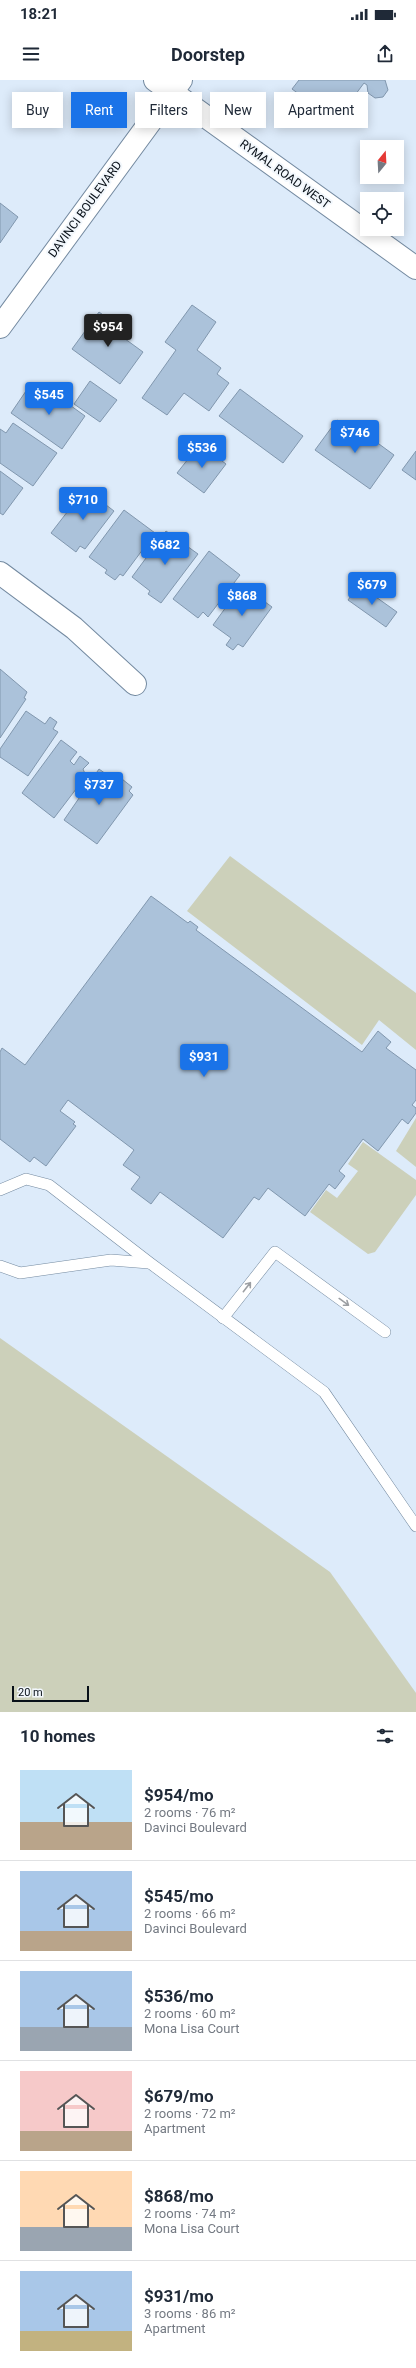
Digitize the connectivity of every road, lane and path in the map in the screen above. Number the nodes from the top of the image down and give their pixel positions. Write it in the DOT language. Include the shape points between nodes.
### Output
graph roads {
  1 [pos="155,80"];
  2 [pos="176,86"];
  3 [pos="416,268"];
  4 [pos="0,327"];
  5 [pos="0,573"];
  6 [pos="135,684"];
  7 [pos="0,1190"];
  8 [pos="150,1263"];
  9 [pos="0,1266"];
  10 [pos="223,1318"];
  11 [pos="384,1332"];
  12 [pos="416,1526"];
  1 -- 2 [label="street, RYMAL ROAD WEST"];
  2 -- 3 [label="street, RYMAL ROAD WEST"];
  2 -- 4 [label="street, DAVINCI BOULEVARD"];
  5 -- 6 [label="street" via="74,628"];
  7 -- 8 [label="lane" via="26,1179 49,1185"];
  8 -- 9 [label="lane" via="111,1260 20,1273"];
  8 -- 10 [label="lane"];
  10 -- 11 [label="lane, one-way" via="275,1252"];
  10 -- 12 [label="lane" via="324,1392"];
}
